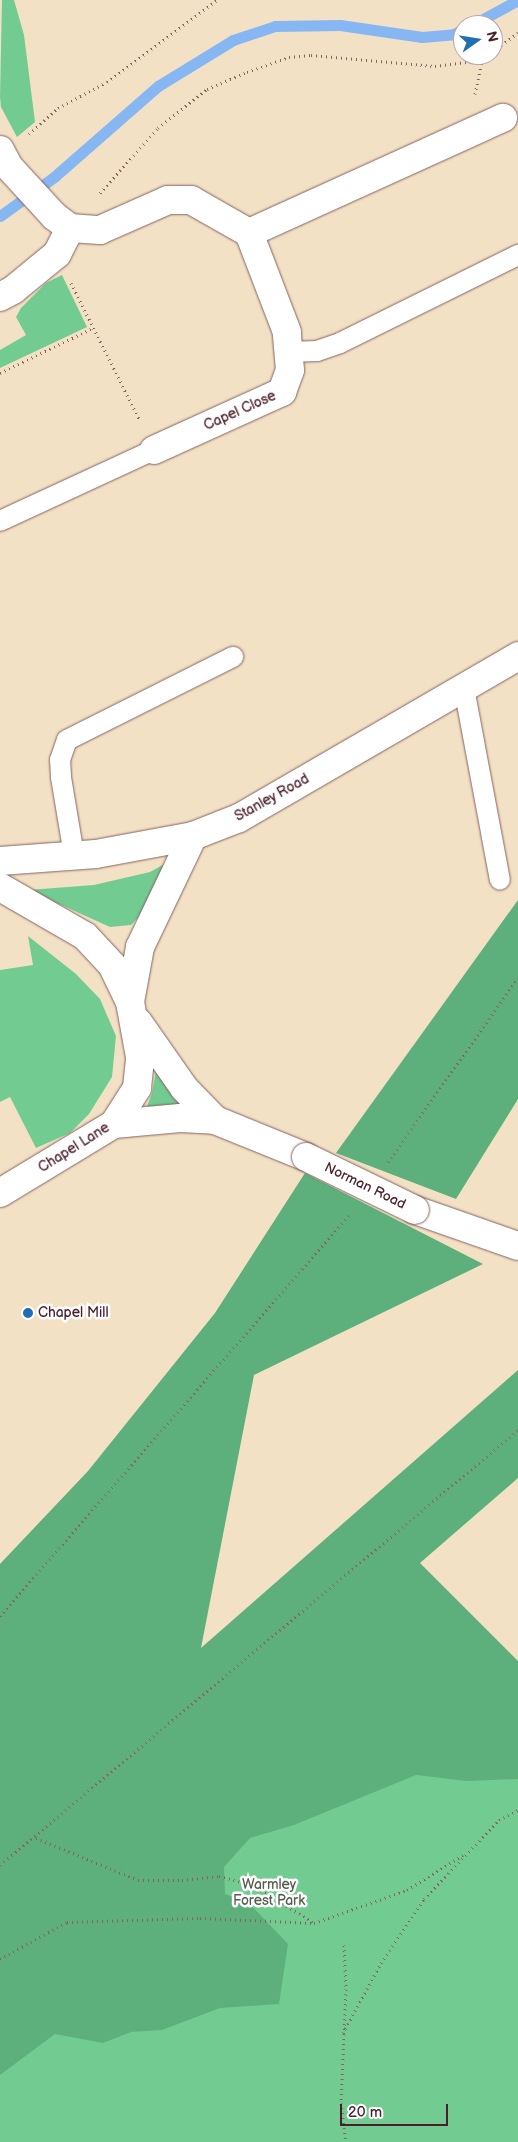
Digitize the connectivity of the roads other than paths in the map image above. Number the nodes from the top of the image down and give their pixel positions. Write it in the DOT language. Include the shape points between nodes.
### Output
graph roads {
  1 [pos="503,118"];
  2 [pos="3,156"];
  3 [pos="62,222"];
  4 [pos="248,233"];
  5 [pos="518,255"];
  6 [pos="0,297"];
  7 [pos="289,352"];
  8 [pos="154,450"];
  9 [pos="0,521"];
  10 [pos="518,656"];
  11 [pos="233,657"];
  12 [pos="464,688"];
  13 [pos="193,836"];
  14 [pos="74,856"];
  15 [pos="0,862"];
  16 [pos="500,880"];
  17 [pos="0,887"];
  18 [pos="132,1008"];
  19 [pos="214,1120"];
  20 [pos="114,1124"];
  21 [pos="0,1193"];
  22 [pos="518,1246"];
  1 -- 4 [label="street"];
  2 -- 3 [label="street"];
  3 -- 4 [label="street" via="100,230 168,200 191,200"];
  3 -- 6 [label="street" via="57,254"];
  4 -- 7 [label="street, Capel Close" via="287,332"];
  5 -- 7 [label="lane" via="340,343 317,351"];
  7 -- 8 [label="street, Capel Close" via="290,370 282,392"];
  8 -- 9 [label="lane"];
  10 -- 12 [label="street, Stanley Road"];
  11 -- 14 [label="lane" via="68,740 61,768"];
  12 -- 13 [label="street, Stanley Road" via="239,818"];
  12 -- 16 [label="lane"];
  13 -- 14 [label="street, Stanley Road"];
  13 -- 18 [label="street, Chapel Lane" via="140,947"];
  14 -- 15 [label="street, Stanley Road"];
  17 -- 18 [label="street, Chapel Lane" via="85,936 112,965"];
  18 -- 19 [label="street, Norman Road" via="184,1088"];
  18 -- 20 [label="street, Chapel Lane" via="140,1057 137,1088"];
  19 -- 20 [label="street, Norman Road" via="180,1118"];
  19 -- 22 [label="street, Norman Road, bridge" via="306,1157 415,1210"];
  20 -- 21 [label="street, Chapel Lane"];
}
